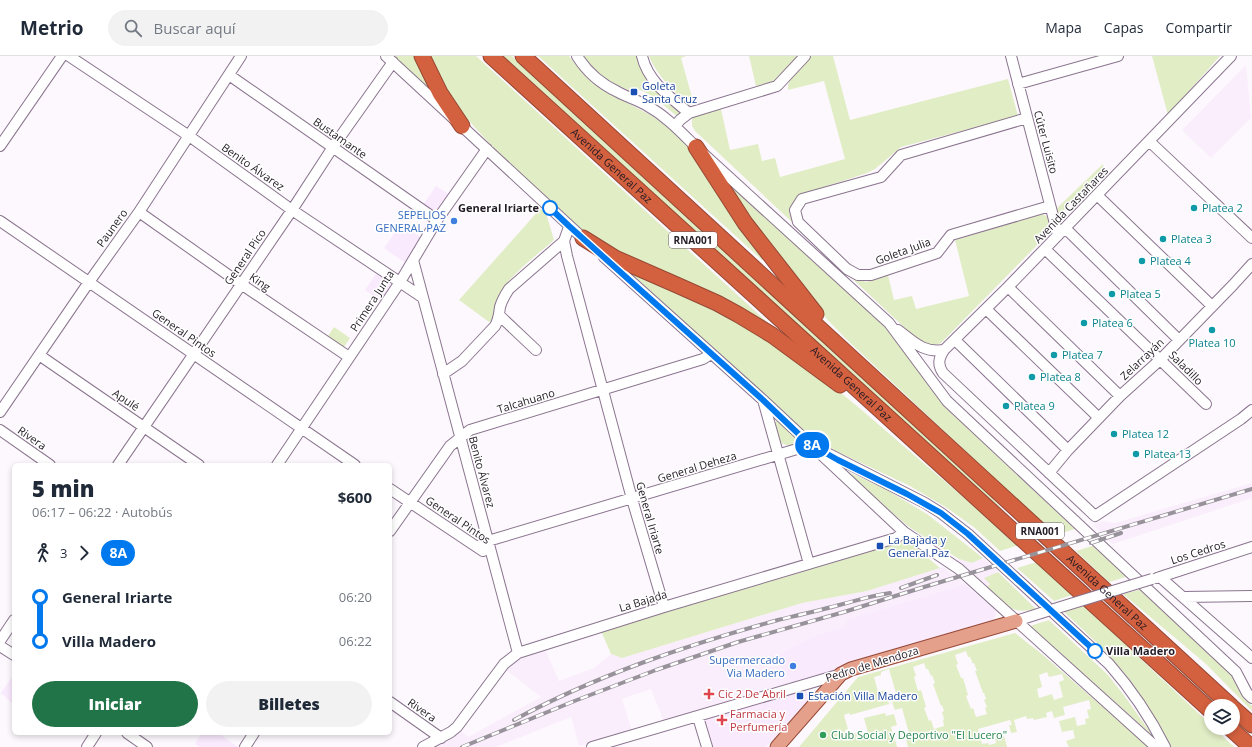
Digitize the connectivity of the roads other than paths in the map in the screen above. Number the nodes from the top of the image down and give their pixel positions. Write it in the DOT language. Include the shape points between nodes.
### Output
graph roads {
  1 [pos="62,56"];
  2 [pos="69,56"];
  3 [pos="241,56"];
  4 [pos="422,56"];
  5 [pos="491,56"];
  6 [pos="523,56"];
  7 [pos="577,56"];
  8 [pos="642,56"];
  9 [pos="805,56"];
  10 [pos="1011,56"];
  11 [pos="1118,56"];
  12 [pos="1231,56"];
  13 [pos="389,59"];
  14 [pos="229,75"];
  15 [pos="1018,84"];
  16 [pos="689,113"];
  17 [pos="1027,118"];
  18 [pos="462,126"];
  19 [pos="675,126"];
  20 [pos="189,136"];
  21 [pos="1149,141"];
  22 [pos="0,146"];
  23 [pos="696,147"];
  24 [pos="333,148"];
  25 [pos="487,149"];
  26 [pos="1097,195"];
  27 [pos="1050,206"];
  28 [pos="292,210"];
  29 [pos="139,212"];
  30 [pos="437,220"];
  31 [pos="0,221"];
  32 [pos="569,226"];
  33 [pos="1061,231"];
  34 [pos="583,238"];
  35 [pos="1252,238"];
  36 [pos="564,241"];
  37 [pos="1045,249"];
  38 [pos="413,260"];
  39 [pos="1252,264"];
  40 [pos="89,282"];
  41 [pos="400,282"];
  42 [pos="241,284"];
  43 [pos="1008,286"];
  44 [pos="422,297"];
  45 [pos="1212,306"];
  46 [pos="986,308"];
  47 [pos="499,315"];
  48 [pos="889,322"];
  49 [pos="955,340"];
  50 [pos="1179,340"];
  51 [pos="536,350"];
  52 [pos="944,350"];
  53 [pos="193,354"];
  54 [pos="711,354"];
  55 [pos="39,355"];
  56 [pos="850,355"];
  57 [pos="349,357"];
  58 [pos="1161,359"];
  59 [pos="443,374"];
  60 [pos="603,390"];
  61 [pos="1120,396"];
  62 [pos="763,400"];
  63 [pos="1206,404"];
  64 [pos="1252,410"];
  65 [pos="0,412"];
  66 [pos="1099,418"];
  67 [pos="894,424"];
  68 [pos="143,427"];
  69 [pos="301,429"];
  70 [pos="0,430"];
  71 [pos="460,437"];
  72 [pos="810,444"];
  73 [pos="1068,450"];
  74 [pos="778,454"];
  75 [pos="47,463"];
  76 [pos="119,463"];
  77 [pos="196,463"];
  78 [pos="278,463"];
  79 [pos="352,463"];
  80 [pos="1049,473"];
  81 [pos="392,490"];
  82 [pos="632,499"];
  83 [pos="410,502"];
  84 [pos="392,528"];
  85 [pos="904,532"];
  86 [pos="488,541"];
  87 [pos="1252,547"];
  88 [pos="477,548"];
  89 [pos="493,558"];
  90 [pos="809,564"];
  91 [pos="1156,578"];
  92 [pos="1252,596"];
  93 [pos="1184,597"];
  94 [pos="664,608"];
  95 [pos="1016,621"];
  96 [pos="12,623"];
  97 [pos="0,641"];
  98 [pos="0,646"];
  99 [pos="518,653"];
  100 [pos="12,654"];
  101 [pos="1252,658"];
  102 [pos="841,674"];
  103 [pos="1252,698"];
  104 [pos="392,703"];
  105 [pos="1204,705"];
  106 [pos="1242,715"];
  107 [pos="698,717"];
  108 [pos="95,735"];
  109 [pos="130,735"];
  110 [pos="253,735"];
  111 [pos="1237,735"];
  112 [pos="441,738"];
  113 [pos="1249,746"];
  114 [pos="87,747"];
  115 [pos="147,747"];
  116 [pos="245,747"];
  117 [pos="424,747"];
  118 [pos="592,747"];
  119 [pos="707,747"];
  120 [pos="777,747"];
  121 [pos="1156,747"];
  122 [pos="1166,747"];
  1 -- 22 [label="street"];
  2 -- 20 [label="street, Benito Álvarez"];
  3 -- 14 [label="street, Paunero"];
  4 -- 18 [label="highway" via="440,93"];
  5 -- 67 [label="highway, Avenida General Paz / RNA001"];
  6 -- 56 [label="highway, Avenida General Paz / RNA001"];
  7 -- 19 [label="street" via="588,71 605,85 645,104"];
  8 -- 16 [label="street" via="650,76"];
  9 -- 16 [label="street" via="777,86"];
  10 -- 15 [label="street, Cúter Luisito"];
  11 -- 15 [label="street"];
  12 -- 21 [label="street, Avenida Castañares"];
  13 -- 18 [label="street"];
  13 -- 24 [label="street, General Pico"];
  14 -- 20 [label="street, Paunero"];
  14 -- 24 [label="street, Bustamante"];
  15 -- 17 [label="street, Cúter Luisito"];
  16 -- 19 [label="street"];
  17 -- 27 [label="street, Cúter Luisito"];
  17 -- 27 [label="street, Goleta Julia" via="901,155 881,177 802,199 795,210 798,222 847,269 858,275 871,275 937,253 951,235"];
  18 -- 25 [label="street"];
  19 -- 23 [label="street"];
  20 -- 28 [label="street, Benito Álvarez"];
  20 -- 29 [label="street, Paunero"];
  21 -- 26 [label="street, Avenida Castañares"];
  21 -- 35 [label="street"];
  23 -- 48 [label="street"];
  23 -- 56 [label="highway" via="745,223"];
  24 -- 28 [label="street, General Pico"];
  24 -- 30 [label="street, Bustamante"];
  25 -- 30 [label="street, Primera Junta"];
  25 -- 32 [label="street"];
  26 -- 33 [label="street, Avenida Castañares"];
  26 -- 45 [label="street"];
  27 -- 33 [label="street, Cúter Luisito"];
  28 -- 41 [label="street, Benito Álvarez"];
  28 -- 42 [label="street, General Pico"];
  29 -- 40 [label="street, Paunero"];
  29 -- 42 [label="street, King"];
  30 -- 38 [label="street, Primera Junta"];
  31 -- 40 [label="street, General Pintos"];
  32 -- 34 [label="street"];
  32 -- 36 [label="street"];
  33 -- 37 [label="street, Avenida Castañares"];
  33 -- 50 [label="street"];
  34 -- 54 [label="street"];
  34 -- 67 [label="highway" via="615,258 739,315 772,335"];
  36 -- 47 [label="street" via="509,289"];
  36 -- 60 [label="street, General Iriarte"];
  37 -- 43 [label="street, Avenida Castañares"];
  37 -- 58 [label="street, Saladillo"];
  38 -- 41 [label="street, Primera Junta"];
  38 -- 44 [label="street, Benito Álvarez"];
  39 -- 45 [label="street, Zelarrayán"];
  40 -- 53 [label="street, General Pintos"];
  40 -- 55 [label="street, Paunero"];
  41 -- 44 [label="street, Benito Álvarez"];
  41 -- 57 [label="street, Primera Junta"];
  42 -- 53 [label="street, General Pico"];
  42 -- 57 [label="street, King"];
  43 -- 46 [label="street, Avenida Castañares"];
  43 -- 61 [label="street"];
  44 -- 59 [label="street, Benito Álvarez"];
  45 -- 50 [label="street, Zelarrayán"];
  46 -- 49 [label="street, Avenida Castañares"];
  46 -- 66 [label="street"];
  47 -- 51 [label="street"];
  47 -- 59 [label="street" via="495,326 462,361"];
  48 -- 52 [label="street" via="919,346 927,350"];
  48 -- 103 [label="street" via="947,400 1236,672"];
  49 -- 52 [label="street, Avenida Castañares"];
  49 -- 73 [label="street"];
  50 -- 58 [label="street, Zelarrayán"];
  52 -- 80 [label="street" via="939,358 943,373"];
  53 -- 68 [label="street, General Pico"];
  53 -- 69 [label="street, General Pintos"];
  54 -- 60 [label="street, Talcahuano" via="703,359"];
  54 -- 62 [label="street"];
  55 -- 65 [label="street, Paunero"];
  55 -- 68 [label="street, Apulé"];
  56 -- 106 [label="highway, Avenida General Paz / RNA001"];
  57 -- 69 [label="street, Primera Junta"];
  58 -- 61 [label="street, Zelarrayán"];
  58 -- 63 [label="street, Saladillo"];
  59 -- 71 [label="street, Benito Álvarez"];
  60 -- 71 [label="street, Talcahuano" via="470,430"];
  60 -- 82 [label="street, General Iriarte"];
  61 -- 66 [label="street, Zelarrayán"];
  62 -- 72 [label="street"];
  62 -- 74 [label="street"];
  64 -- 80 [label="street" via="1095,516"];
  66 -- 73 [label="street, Zelarrayán"];
  67 -- 105 [label="highway, Avenida General Paz / RNA001"];
  68 -- 76 [label="street, General Pico"];
  68 -- 77 [label="street, Apulé"];
  69 -- 78 [label="street, Primera Junta"];
  69 -- 79 [label="street, General Pintos"];
  70 -- 75 [label="street, Rivera"];
  71 -- 83 [label="street, Talcahuano" via="450,446"];
  71 -- 86 [label="street, Benito Álvarez"];
  72 -- 74 [label="street, General Deheza"];
  72 -- 85 [label="street"];
  72 -- 122 [label="street" via="925,503 968,534 1109,664 1151,720"];
  73 -- 80 [label="street, Zelarrayán"];
  74 -- 82 [label="street, General Deheza"];
  74 -- 90 [label="street"];
  81 -- 83 [label="street, General Pintos"];
  82 -- 86 [label="street, General Deheza"];
  82 -- 94 [label="street, General Iriarte"];
  83 -- 84 [label="street, Talcahuano"];
  83 -- 88 [label="street, General Pintos"];
  85 -- 90 [label="street, La Bajada" via="896,538"];
  85 -- 95 [label="street" via="959,569"];
  86 -- 88 [label="street, General Deheza"];
  86 -- 89 [label="street, Benito Álvarez"];
  87 -- 91 [label="street, Los Cedros"];
  88 -- 89 [label="street, General Pintos"];
  89 -- 99 [label="street, Benito Álvarez"];
  90 -- 94 [label="street, La Bajada"];
  91 -- 93 [label="street"];
  91 -- 95 [label="street, Pedro de Mendoza, bridge"];
  92 -- 93 [label="street"];
  93 -- 101 [label="street"];
  94 -- 99 [label="street, La Bajada"];
  95 -- 102 [label="main road, Pedro de Mendoza" via="850,669"];
  95 -- 121 [label="street"];
  96 -- 97 [label="street"];
  98 -- 100 [label="street"];
  99 -- 112 [label="street, La Bajada" via="504,664 457,727"];
  102 -- 107 [label="street, Pedro de Mendoza"];
  102 -- 120 [label="main road"];
  104 -- 112 [label="street, Rivera"];
  107 -- 118 [label="street, Pedro de Mendoza"];
  107 -- 119 [label="street"];
  108 -- 114 [label="street"];
  109 -- 115 [label="street"];
  110 -- 116 [label="street"];
  111 -- 113 [label="highway"];
  112 -- 117 [label="street, La Bajada"];
}
